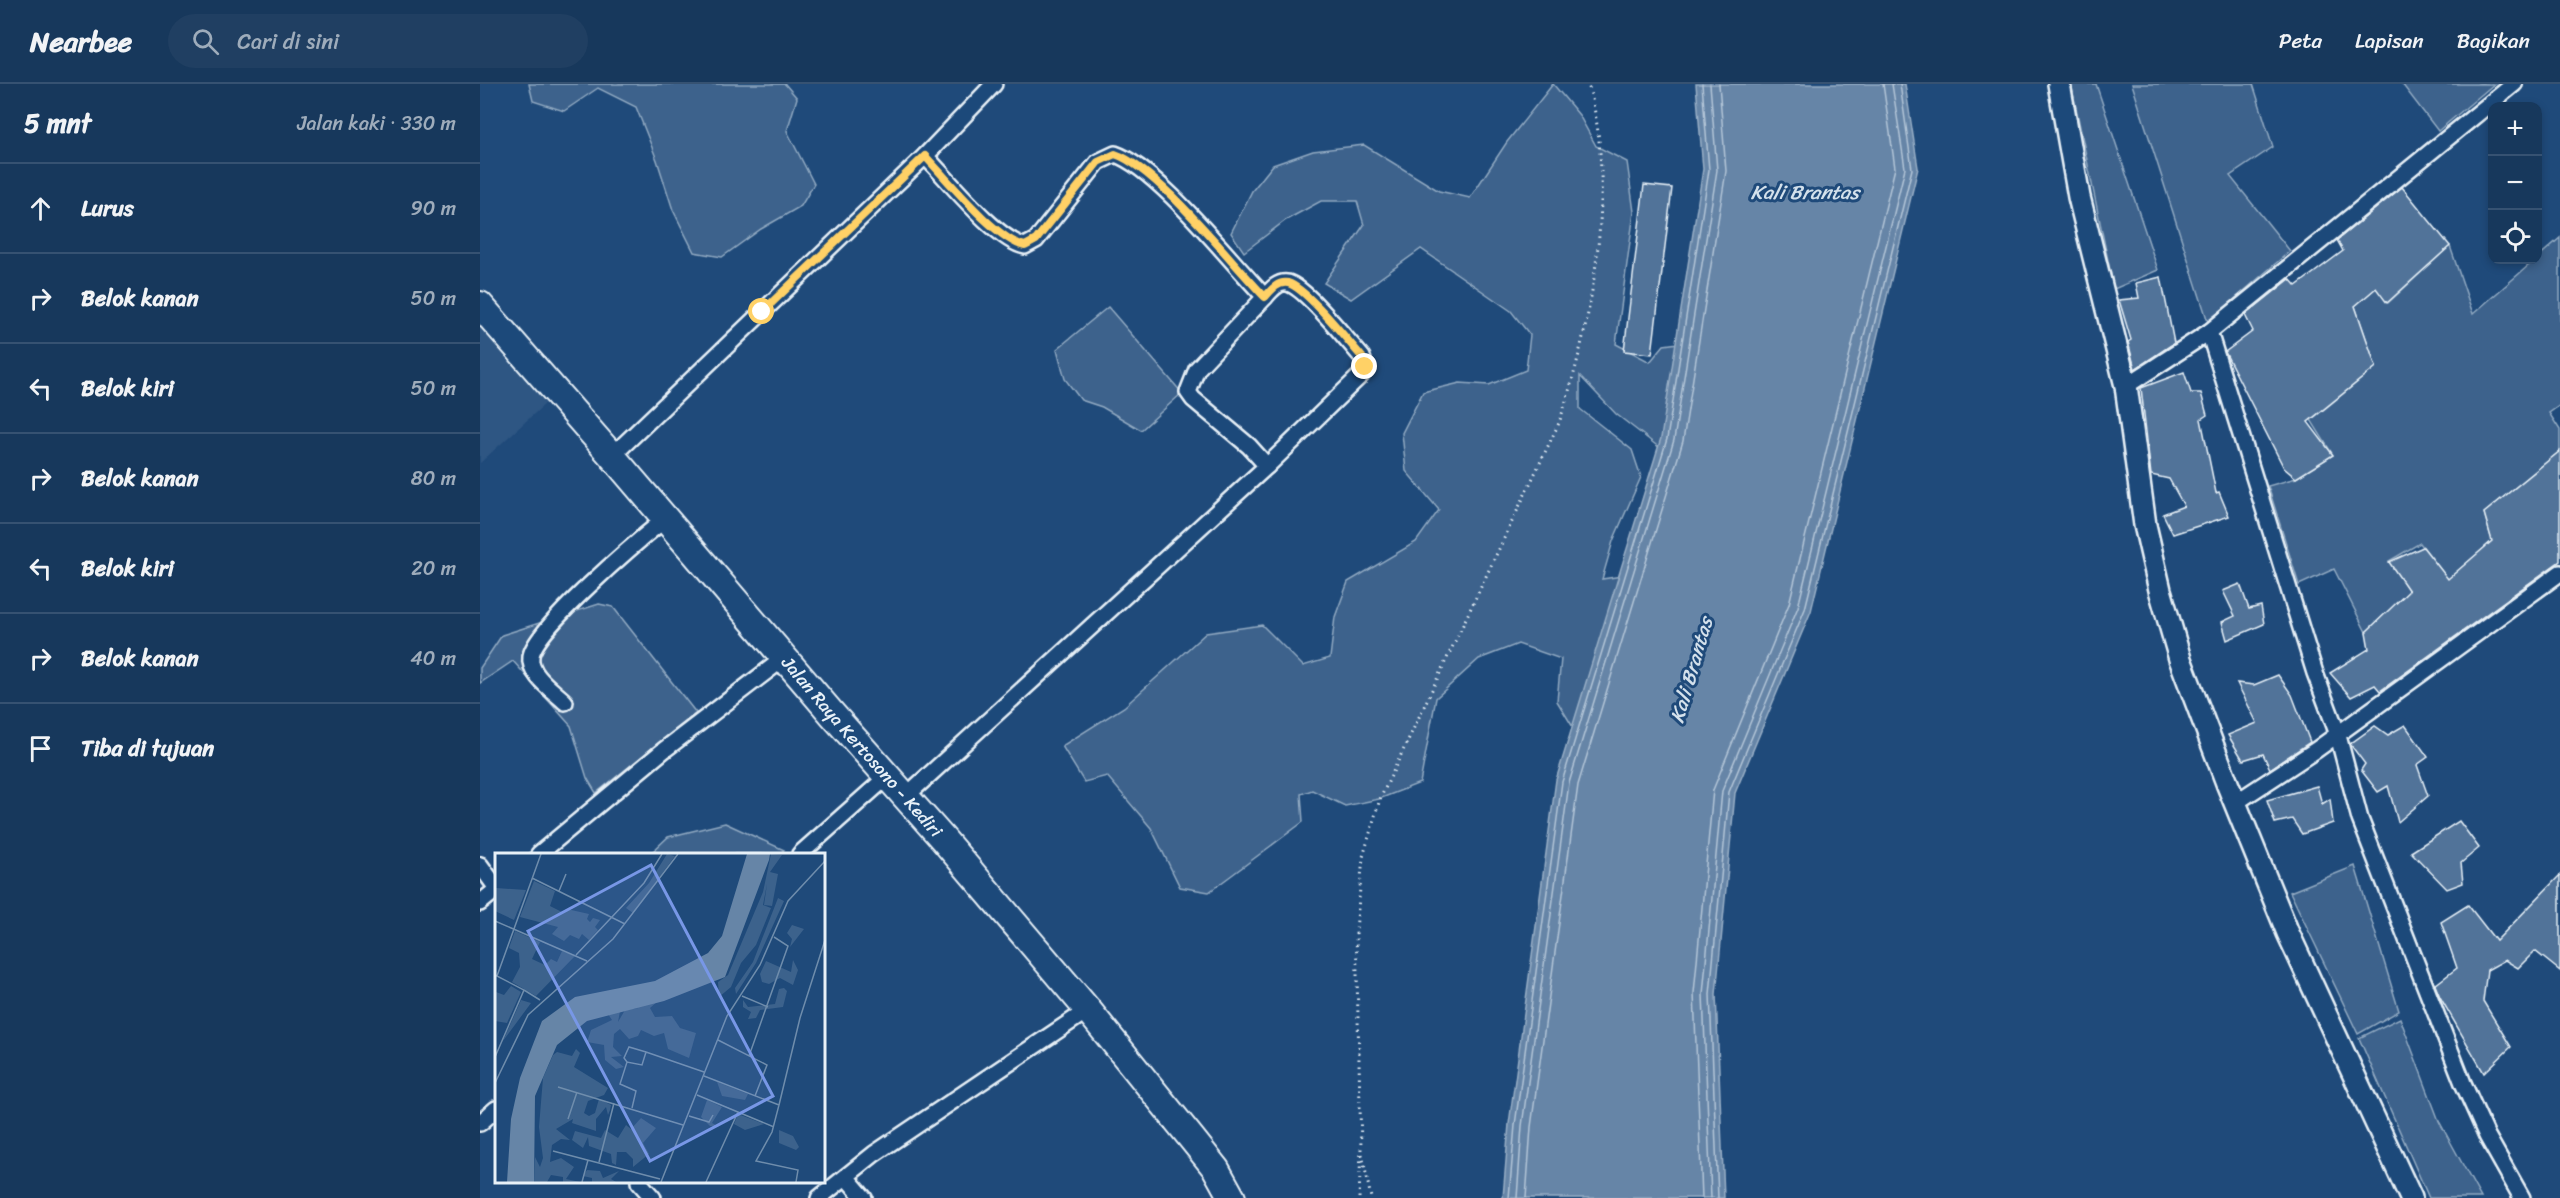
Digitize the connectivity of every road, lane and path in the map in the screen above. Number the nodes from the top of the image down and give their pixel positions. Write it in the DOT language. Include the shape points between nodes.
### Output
graph roads {
  1 [pos="994,84"];
  2 [pos="1588,84"];
  3 [pos="2059,84"];
  4 [pos="2514,84"];
  5 [pos="925,156"];
  6 [pos="1265,297"];
  7 [pos="480,305"];
  8 [pos="2209,332"];
  9 [pos="2126,386"];
  10 [pos="612,456"];
  11 [pos="1267,466"];
  12 [pos="665,519"];
  13 [pos="2560,573"];
  14 [pos="784,658"];
  15 [pos="566,702"];
  16 [pos="2334,736"];
  17 [pos="888,776"];
  18 [pos="906,797"];
  19 [pos="2235,803"];
  20 [pos="541,853"];
  21 [pos="802,853"];
  22 [pos="480,865"];
  23 [pos="495,887"];
  24 [pos="495,889"];
  25 [pos="480,903"];
  26 [pos="1088,1010"];
  27 [pos="495,1110"];
  28 [pos="480,1123"];
  29 [pos="1361,1149"];
  30 [pos="846,1177"];
  31 [pos="640,1183"];
  32 [pos="652,1198"];
  33 [pos="819,1198"];
  34 [pos="864,1198"];
  35 [pos="1232,1198"];
  36 [pos="1359,1198"];
  37 [pos="1371,1198"];
  38 [pos="2411,1198"];
  39 [pos="2522,1198"];
  1 -- 5 [label="street"];
  2 -- 29 [label="path" via="1594,104 1602,184 1599,235 1574,380 1559,423 1380,799 1363,856 1356,930"];
  3 -- 9 [label="main road" via="2079,197"];
  4 -- 8 [label="street"];
  5 -- 6 [label="street" via="995,229 1025,246 1036,240 1098,162 1115,154 1123,157 1135,163 1171,197"];
  5 -- 10 [label="street"];
  6 -- 11 [label="street" via="1197,369 1188,392"];
  6 -- 11 [label="street" via="1276,285 1287,283 1303,291 1362,357 1365,367"];
  7 -- 10 [label="highway, Jalan Raya Kertosono - Kediri"];
  8 -- 9 [label="street"];
  8 -- 16 [label="street"];
  9 -- 19 [label="main road" via="2145,525 2160,590 2180,658"];
  10 -- 12 [label="highway, Jalan Raya Kertosono - Kediri"];
  11 -- 18 [label="street"];
  12 -- 14 [label="highway, Jalan Raya Kertosono - Kediri"];
  12 -- 15 [label="street" via="564,610 535,646 532,668"];
  13 -- 16 [label="street"];
  14 -- 17 [label="highway, Jalan Raya Kertosono - Kediri"];
  14 -- 20 [label="street" via="663,750"];
  16 -- 19 [label="street"];
  16 -- 39 [label="street" via="2361,819 2463,1083"];
  17 -- 18 [label="highway, Jalan Raya Kertosono - Kediri"];
  17 -- 21 [label="street"];
  18 -- 26 [label="highway, Jalan Raya Kertosono - Kediri"];
  19 -- 38 [label="main road" via="2288,933"];
  22 -- 23 [label="street"];
  24 -- 25 [label="street"];
  26 -- 30 [label="street" via="883,1147"];
  26 -- 35 [label="highway, Jalan Raya Kertosono - Kediri" via="1216,1169"];
  27 -- 28 [label="street"];
  29 -- 36 [label="path"];
  29 -- 37 [label="path"];
  30 -- 33 [label="street"];
  30 -- 34 [label="street"];
  31 -- 32 [label="street"];
}
